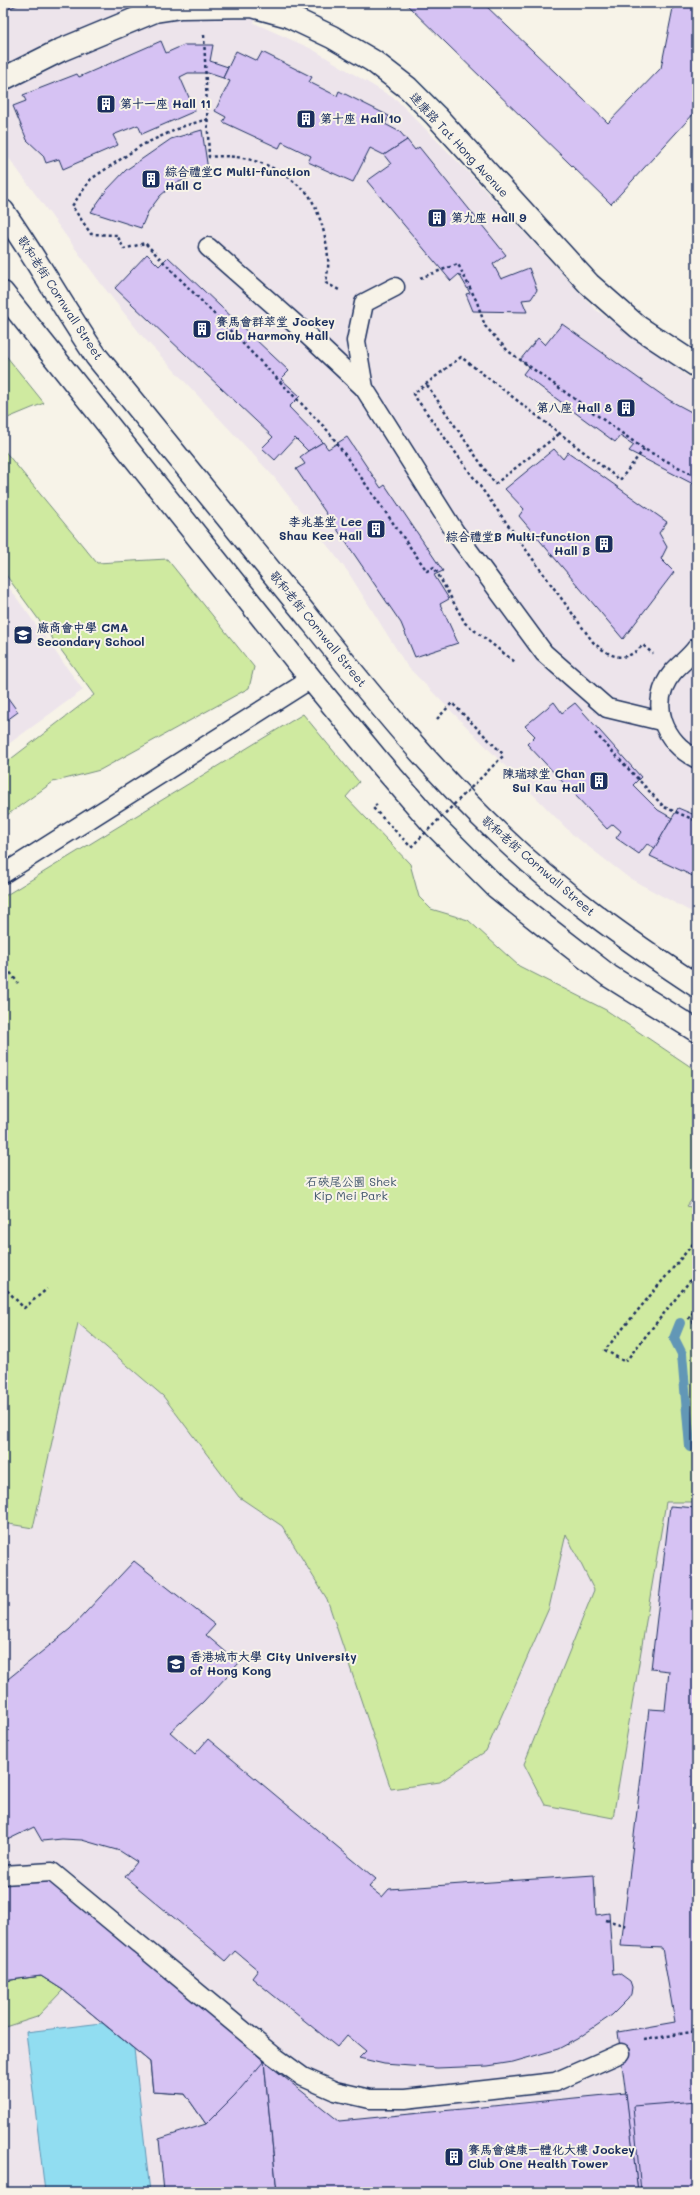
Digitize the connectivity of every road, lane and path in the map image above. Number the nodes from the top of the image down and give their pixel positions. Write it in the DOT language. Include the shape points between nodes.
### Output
graph roads {
  1 [pos="217,4"];
  2 [pos="204,34"];
  3 [pos="3,79"];
  4 [pos="208,119"];
  5 [pos="3,211"];
  6 [pos="208,247"];
  7 [pos="395,287"];
  8 [pos="3,293"];
  9 [pos="364,303"];
  10 [pos="697,366"];
  11 [pos="427,385"];
  12 [pos="364,388"];
  13 [pos="559,434"];
  14 [pos="644,449"];
  15 [pos="697,476"];
  16 [pos="697,647"];
  17 [pos="522,667"];
  18 [pos="673,672"];
  19 [pos="311,680"];
  20 [pos="437,719"];
  21 [pos="661,721"];
  22 [pos="592,729"];
  23 [pos="697,759"];
  24 [pos="373,808"];
  25 [pos="697,821"];
  26 [pos="3,874"];
  27 [pos="3,963"];
  28 [pos="18,983"];
  29 [pos="697,986"];
  30 [pos="697,1031"];
  31 [pos="697,1239"];
  32 [pos="697,1272"];
  33 [pos="3,1286"];
  34 [pos="47,1289"];
  35 [pos="697,1307"];
  36 [pos="697,1325"];
  37 [pos="3,1875"];
  38 [pos="606,1920"];
  39 [pos="627,1926"];
  40 [pos="697,2031"];
  41 [pos="643,2040"];
  42 [pos="621,2053"];
  1 -- 3 [label="main road, 達康路 Tat Hong Avenue" via="154,12 61,50"];
  1 -- 10 [label="main road, 達康路 Tat Hong Avenue" via="252,6 288,16 332,36 373,61 408,88 436,116 589,284 638,327"];
  2 -- 4 [label="path"];
  4 -- 9 [label="path" via="209,157 240,157 264,163 287,175 310,196 320,221 328,259 326,283"];
  4 -- 17 [label="path" via="184,126 142,145 91,179 72,206 91,234 117,235 124,249 145,243 329,432 427,571 434,567 465,623"];
  5 -- 29 [label="main road, 歌和老街 Cornwall Street" via="96,356 412,743 499,834 543,873 592,914"];
  6 -- 12 [label="lane"];
  7 -- 9 [label="lane"];
  7 -- 14 [label="path" via="458,264 478,302 485,326 508,351"];
  8 -- 19 [label="main road"];
  9 -- 12 [label="lane" via="356,341"];
  11 -- 13 [label="path" via="461,357"];
  11 -- 13 [label="path" via="495,484"];
  11 -- 18 [label="path" via="413,394 593,642 606,653 622,658 635,654 643,645"];
  12 -- 21 [label="lane" via="455,532 544,653 608,708"];
  13 -- 14 [label="path" via="620,480"];
  14 -- 15 [label="path"];
  16 -- 18 [label="lane"];
  18 -- 21 [label="lane" via="664,687 660,704"];
  19 -- 26 [label="lane"];
  19 -- 30 [label="main road" via="423,813 496,887 609,976"];
  20 -- 24 [label="path, bridge" via="452,703 504,755 412,847"];
  21 -- 23 [label="lane" via="669,737 681,750"];
  22 -- 25 [label="path" via="664,807"];
  27 -- 28 [label="path"];
  31 -- 32 [label="path" via="605,1350 625,1362"];
  33 -- 34 [label="path" via="24,1308"];
  35 -- 36 [label="path" via="689,1318"];
  37 -- 42 [label="lane" via="52,1872 274,2056 303,2077 335,2091 370,2099 405,2099 555,2082"];
  38 -- 39 [label="path"];
  40 -- 41 [label="path"];
}
